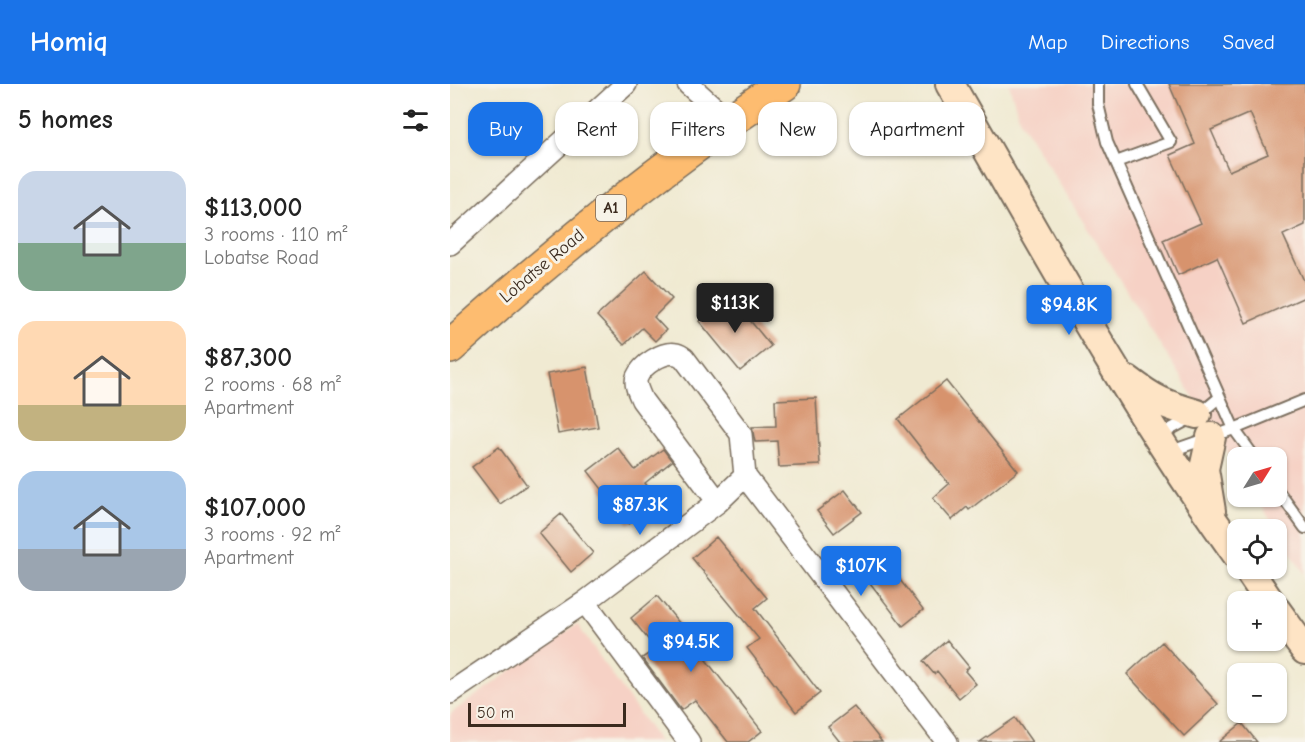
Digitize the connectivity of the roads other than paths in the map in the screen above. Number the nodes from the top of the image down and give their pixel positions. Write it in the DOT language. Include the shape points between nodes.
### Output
graph roads {
  1 [pos="626,84"];
  2 [pos="688,84"];
  3 [pos="784,84"];
  4 [pos="950,84"];
  5 [pos="1098,84"];
  6 [pos="1137,84"];
  7 [pos="708,102"];
  8 [pos="746,110"];
  9 [pos="682,156"];
  10 [pos="1116,162"];
  11 [pos="450,244"];
  12 [pos="450,347"];
  13 [pos="1119,374"];
  14 [pos="1220,397"];
  15 [pos="1305,400"];
  16 [pos="1214,427"];
  17 [pos="1163,444"];
  18 [pos="1240,447"];
  19 [pos="745,476"];
  20 [pos="718,502"];
  21 [pos="1287,503"];
  22 [pos="1213,521"];
  23 [pos="1305,528"];
  24 [pos="1227,541"];
  25 [pos="585,602"];
  26 [pos="1287,625"];
  27 [pos="1305,650"];
  28 [pos="450,693"];
  29 [pos="689,742"];
  30 [pos="947,742"];
  1 -- 11 [label="street"];
  2 -- 7 [label="street"];
  3 -- 8 [label="highway, Lobatse Road / A1"];
  4 -- 13 [label="street"];
  5 -- 10 [label="lane" via="1102,124"];
  6 -- 10 [label="lane" via="1171,142"];
  9 -- 12 [label="highway, Lobatse Road / A1" via="610,209"];
  10 -- 14 [label="lane"];
  13 -- 16 [label="street" via="1151,398"];
  13 -- 17 [label="street"];
  14 -- 16 [label="lane"];
  14 -- 16 [label="lane"];
  15 -- 16 [label="lane"];
  16 -- 17 [label="lane"];
  16 -- 17 [label="lane"];
  16 -- 18 [label="lane"];
  16 -- 22 [label="street" via="1204,469"];
  17 -- 22 [label="street"];
  19 -- 20 [label="street"];
  19 -- 20 [label="street" via="741,434 684,358 675,354 661,356 645,366 637,378 642,400"];
  19 -- 30 [label="street"];
  20 -- 25 [label="street"];
  21 -- 23 [label="lane"];
  22 -- 24 [label="street"];
  25 -- 28 [label="street"];
  25 -- 29 [label="street"];
  26 -- 27 [label="street"];
}
